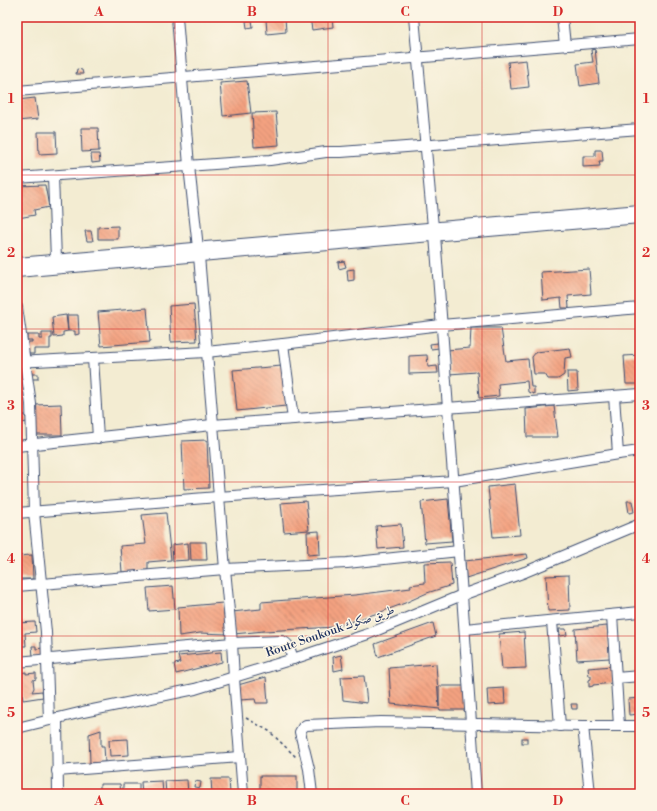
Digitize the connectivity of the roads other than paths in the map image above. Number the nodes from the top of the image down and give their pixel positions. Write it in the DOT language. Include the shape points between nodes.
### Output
graph roads {
  1 [pos="177,17"];
  2 [pos="414,17"];
  3 [pos="562,17"];
  4 [pos="640,39"];
  5 [pos="565,45"];
  6 [pos="418,57"];
  7 [pos="182,77"];
  8 [pos="17,91"];
  9 [pos="640,129"];
  10 [pos="425,146"];
  11 [pos="189,166"];
  12 [pos="53,176"];
  13 [pos="17,178"];
  14 [pos="640,210"];
  15 [pos="640,218"];
  16 [pos="434,231"];
  17 [pos="198,252"];
  18 [pos="56,260"];
  19 [pos="17,263"];
  20 [pos="17,272"];
  21 [pos="17,306"];
  22 [pos="640,308"];
  23 [pos="441,325"];
  24 [pos="283,344"];
  25 [pos="206,352"];
  26 [pos="93,358"];
  27 [pos="21,362"];
  28 [pos="640,394"];
  29 [pos="614,396"];
  30 [pos="448,408"];
  31 [pos="293,419"];
  32 [pos="212,425"];
  33 [pos="98,438"];
  34 [pos="31,445"];
  35 [pos="17,446"];
  36 [pos="640,451"];
  37 [pos="618,454"];
  38 [pos="454,481"];
  39 [pos="218,497"];
  40 [pos="34,512"];
  41 [pos="17,513"];
  42 [pos="640,524"];
  43 [pos="459,551"];
  44 [pos="224,569"];
  45 [pos="40,583"];
  46 [pos="17,586"];
  47 [pos="462,595"];
  48 [pos="640,612"];
  49 [pos="612,615"];
  50 [pos="552,621"];
  51 [pos="465,629"];
  52 [pos="232,642"];
  53 [pos="47,659"];
  54 [pos="292,659"];
  55 [pos="17,662"];
  56 [pos="640,676"];
  57 [pos="234,678"];
  58 [pos="616,678"];
  59 [pos="53,719"];
  60 [pos="472,723"];
  61 [pos="560,726"];
  62 [pos="583,726"];
  63 [pos="619,726"];
  64 [pos="640,726"];
  65 [pos="17,728"];
  66 [pos="240,757"];
  67 [pos="58,771"];
  68 [pos="58,794"];
  69 [pos="243,794"];
  70 [pos="312,794"];
  71 [pos="476,794"];
  72 [pos="590,794"];
  1 -- 7 [label="street"];
  2 -- 6 [label="street"];
  3 -- 5 [label="street"];
  4 -- 5 [label="street"];
  5 -- 6 [label="street"];
  6 -- 7 [label="street"];
  6 -- 10 [label="street"];
  7 -- 8 [label="street"];
  7 -- 11 [label="street"];
  9 -- 10 [label="street"];
  10 -- 11 [label="street" via="326,152 270,160"];
  10 -- 16 [label="street"];
  11 -- 12 [label="street"];
  11 -- 17 [label="street"];
  12 -- 13 [label="street"];
  12 -- 18 [label="street"];
  14 -- 16 [label="street"];
  15 -- 16 [label="street"];
  16 -- 17 [label="street"];
  16 -- 23 [label="street"];
  17 -- 18 [label="street"];
  17 -- 20 [label="street"];
  17 -- 25 [label="street"];
  18 -- 19 [label="street"];
  21 -- 27 [label="street"];
  22 -- 23 [label="street"];
  23 -- 24 [label="street"];
  23 -- 30 [label="street"];
  24 -- 25 [label="street"];
  24 -- 31 [label="street"];
  25 -- 26 [label="street"];
  25 -- 32 [label="street"];
  26 -- 27 [label="street"];
  26 -- 33 [label="street"];
  27 -- 34 [label="street" via="31,404"];
  28 -- 29 [label="street"];
  29 -- 30 [label="street"];
  29 -- 37 [label="street"];
  30 -- 31 [label="street"];
  30 -- 38 [label="street"];
  31 -- 32 [label="street"];
  32 -- 33 [label="street"];
  32 -- 39 [label="street"];
  33 -- 34 [label="street"];
  34 -- 35 [label="street"];
  34 -- 40 [label="street"];
  36 -- 37 [label="street"];
  37 -- 38 [label="street"];
  38 -- 39 [label="street"];
  38 -- 43 [label="street"];
  39 -- 40 [label="street"];
  39 -- 44 [label="street"];
  40 -- 41 [label="street"];
  40 -- 45 [label="street"];
  42 -- 47 [label="street, Route Soukouk طريق صكوك"];
  43 -- 44 [label="street" via="348,563"];
  43 -- 47 [label="street"];
  44 -- 45 [label="street"];
  44 -- 52 [label="street"];
  45 -- 46 [label="street"];
  45 -- 53 [label="street"];
  47 -- 51 [label="street"];
  47 -- 54 [label="street, Route Soukouk طريق صكوك" via="368,634"];
  48 -- 49 [label="street"];
  49 -- 50 [label="street"];
  49 -- 58 [label="street"];
  50 -- 51 [label="street"];
  50 -- 61 [label="street"];
  51 -- 60 [label="street"];
  52 -- 53 [label="street"];
  52 -- 54 [label="street" via="286,642"];
  52 -- 57 [label="street"];
  53 -- 55 [label="street"];
  53 -- 59 [label="street"];
  54 -- 57 [label="street, Route Soukouk طريق صكوك"];
  56 -- 58 [label="street"];
  57 -- 59 [label="street, Route Soukouk طريق صكوك" via="195,689"];
  57 -- 66 [label="street"];
  58 -- 63 [label="street"];
  59 -- 65 [label="street, Route Soukouk طريق صكوك"];
  59 -- 67 [label="street"];
  60 -- 61 [label="street"];
  60 -- 70 [label="street" via="381,722 306,725 300,732"];
  60 -- 71 [label="street"];
  61 -- 62 [label="street"];
  62 -- 63 [label="street"];
  62 -- 72 [label="street"];
  63 -- 64 [label="street"];
  66 -- 67 [label="street"];
  66 -- 69 [label="street"];
  67 -- 68 [label="street"];
}
